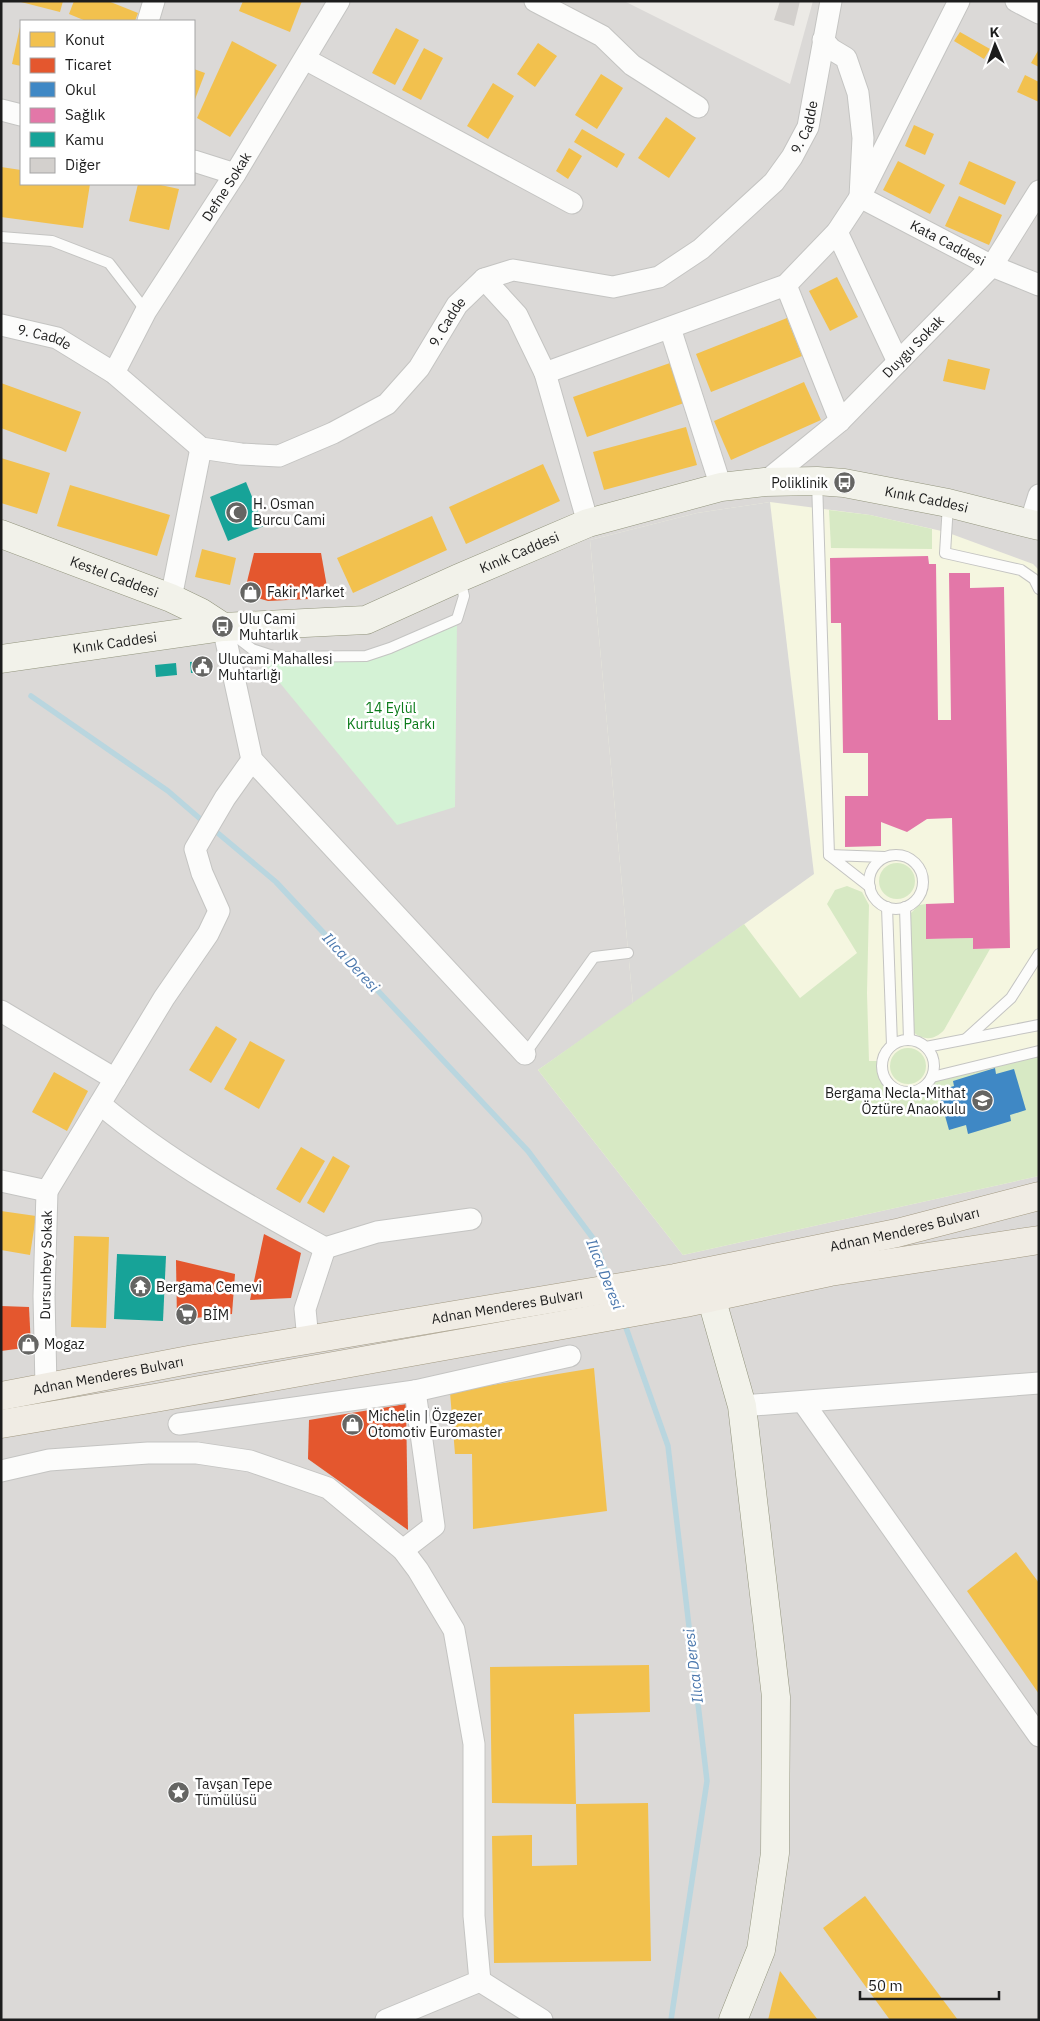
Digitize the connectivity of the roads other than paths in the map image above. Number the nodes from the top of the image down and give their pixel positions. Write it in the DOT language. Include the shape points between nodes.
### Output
graph roads {
  1 [pos="154,1"];
  2 [pos="535,1"];
  3 [pos="831,1"];
  4 [pos="959,1"];
  5 [pos="1016,1"];
  6 [pos="336,3"];
  7 [pos="1039,13"];
  8 [pos="148,20"];
  9 [pos="823,40"];
  10 [pos="305,59"];
  11 [pos="698,107"];
  12 [pos="1,110"];
  13 [pos="20,115"];
  14 [pos="195,161"];
  15 [pos="235,174"];
  16 [pos="1039,191"];
  17 [pos="860,197"];
  18 [pos="572,203"];
  19 [pos="836,232"];
  20 [pos="1,237"];
  21 [pos="992,266"];
  22 [pos="484,279"];
  23 [pos="786,285"];
  24 [pos="1039,285"];
  25 [pos="146,311"];
  26 [pos="1,326"];
  27 [pos="670,328"];
  28 [pos="898,362"];
  29 [pos="114,373"];
  30 [pos="545,373"];
  31 [pos="840,421"];
  32 [pos="201,448"];
  33 [pos="816,481"];
  34 [pos="765,482"];
  35 [pos="721,487"];
  36 [pos="1039,496"];
  37 [pos="948,503"];
  38 [pos="588,523"];
  39 [pos="1034,525"];
  40 [pos="1,534"];
  41 [pos="459,578"];
  42 [pos="1039,589"];
  43 [pos="172,598"];
  44 [pos="223,627"];
  45 [pos="1,659"];
  46 [pos="252,760"];
  47 [pos="829,855"];
  48 [pos="885,857"];
  49 [pos="870,887"];
  50 [pos="887,907"];
  51 [pos="905,907"];
  52 [pos="628,952"];
  53 [pos="1039,954"];
  54 [pos="1,1011"];
  55 [pos="1039,1025"];
  56 [pos="966,1039"];
  57 [pos="909,1040"];
  58 [pos="892,1045"];
  59 [pos="926,1047"];
  60 [pos="1039,1050"];
  61 [pos="526,1054"];
  62 [pos="932,1077"];
  63 [pos="115,1079"];
  64 [pos="100,1104"];
  65 [pos="1,1181"];
  66 [pos="48,1191"];
  67 [pos="1039,1196"];
  68 [pos="470,1219"];
  69 [pos="1039,1240"];
  70 [pos="325,1248"];
  71 [pos="711,1297"];
  72 [pos="308,1340"];
  73 [pos="570,1356"];
  74 [pos="1039,1383"];
  75 [pos="46,1387"];
  76 [pos="415,1391"];
  77 [pos="1,1396"];
  78 [pos="155,1398"];
  79 [pos="803,1402"];
  80 [pos="742,1406"];
  81 [pos="1,1424"];
  82 [pos="179,1424"];
  83 [pos="197,1454"];
  84 [pos="1,1471"];
  85 [pos="403,1550"];
  86 [pos="1039,1736"];
  87 [pos="480,1980"];
  88 [pos="386,2020"];
  89 [pos="542,2020"];
  90 [pos="733,2020"];
  1 -- 8 [label="street"];
  2 -- 11 [label="street" via="602,36 632,65"];
  3 -- 9 [label="street, 9. Cadde"];
  4 -- 17 [label="street"];
  5 -- 7 [label="street"];
  6 -- 10 [label="street, Defne Sokak"];
  9 -- 17 [label="street" via="846,58 858,93 863,138"];
  9 -- 22 [label="street, 9. Cadde" via="808,127 792,157 774,182 701,249 659,277 613,287 513,270"];
  10 -- 15 [label="street, Defne Sokak"];
  10 -- 18 [label="street"];
  12 -- 13 [label="street"];
  14 -- 15 [label="street"];
  15 -- 25 [label="street, Defne Sokak"];
  16 -- 21 [label="street, Duygu Sokak"];
  17 -- 19 [label="street"];
  17 -- 21 [label="street, Kata Caddesi"];
  19 -- 23 [label="street"];
  19 -- 28 [label="street"];
  20 -- 25 [label="lane" via="52,241 109,263"];
  21 -- 24 [label="street, Kata Caddesi"];
  21 -- 28 [label="street, Duygu Sokak"];
  22 -- 30 [label="street" via="517,315"];
  22 -- 32 [label="street, 9. Cadde" via="457,305 419,368 387,404 333,433 279,456"];
  23 -- 27 [label="street"];
  23 -- 31 [label="street"];
  25 -- 29 [label="street, Defne Sokak"];
  26 -- 29 [label="street, 9. Cadde" via="57,338"];
  27 -- 30 [label="street"];
  27 -- 35 [label="street"];
  28 -- 31 [label="street, Duygu Sokak"];
  29 -- 32 [label="street, 9. Cadde"];
  30 -- 38 [label="street"];
  31 -- 34 [label="street, Duygu Sokak"];
  32 -- 43 [label="street"];
  33 -- 34 [label="main road, Kınık Caddesi"];
  33 -- 37 [label="main road, Kınık Caddesi" via="844,483"];
  33 -- 47 [label="lane"];
  34 -- 35 [label="main road, Kınık Caddesi"];
  35 -- 38 [label="main road, Kınık Caddesi"];
  36 -- 39 [label="street"];
  37 -- 39 [label="main road, Kınık Caddesi"];
  37 -- 42 [label="lane" via="946,553 1021,570 1034,579"];
  38 -- 41 [label="main road, Kınık Caddesi"];
  40 -- 43 [label="main road, Kestel Caddesi"];
  41 -- 44 [label="main road, Kınık Caddesi" via="366,620"];
  41 -- 44 [label="lane" via="464,596 457,619 366,656 276,657 252,649"];
  43 -- 44 [label="main road, Kestel Caddesi"];
  44 -- 45 [label="main road, Kınık Caddesi"];
  44 -- 46 [label="street"];
  46 -- 61 [label="street"];
  46 -- 63 [label="street" via="195,849 219,912"];
  47 -- 48 [label="lane"];
  47 -- 49 [label="lane"];
  48 -- 49 [label="lane" via="873,869"];
  48 -- 51 [label="lane" via="910,858 921,871 923,887 919,896"];
  49 -- 50 [label="lane" via="873,895"];
  50 -- 51 [label="lane"];
  50 -- 58 [label="lane"];
  51 -- 57 [label="lane"];
  52 -- 61 [label="lane" via="594,957"];
  53 -- 56 [label="lane" via="1011,998"];
  54 -- 63 [label="street"];
  55 -- 56 [label="lane"];
  56 -- 59 [label="lane"];
  57 -- 58 [label="lane"];
  57 -- 59 [label="lane"];
  58 -- 62 [label="lane" via="882,1062 884,1077 890,1085 904,1092 913,1092 921,1089"];
  59 -- 62 [label="lane" via="934,1061"];
  60 -- 62 [label="lane"];
  63 -- 64 [label="street"];
  64 -- 66 [label="street"];
  64 -- 70 [label="street" via="170,1157 244,1204"];
  65 -- 66 [label="street, Dursunbey Sokak"];
  66 -- 75 [label="street, Dursunbey Sokak" via="44,1296"];
  67 -- 72 [label="main road, Adnan Menderes Bulvarı" via="898,1233 675,1278"];
  68 -- 70 [label="street" via="377,1232"];
  69 -- 71 [label="main road, Adnan Menderes Bulvarı" via="830,1272"];
  70 -- 72 [label="street" via="305,1309"];
  71 -- 78 [label="main road, Adnan Menderes Bulvarı"];
  71 -- 80 [label="main road"];
  72 -- 75 [label="main road, Adnan Menderes Bulvarı"];
  73 -- 76 [label="street"];
  74 -- 79 [label="street"];
  75 -- 77 [label="main road, Adnan Menderes Bulvarı"];
  76 -- 82 [label="street"];
  76 -- 85 [label="street" via="434,1526"];
  78 -- 81 [label="main road, Adnan Menderes Bulvarı"];
  78 -- 82 [label="street"];
  79 -- 80 [label="street"];
  79 -- 86 [label="street"];
  80 -- 90 [label="main road" via="776,1697 775,1853 761,1950"];
  82 -- 83 [label="street"];
  83 -- 84 [label="street" via="148,1453 49,1460"];
  83 -- 85 [label="street" via="250,1461 328,1488"];
  85 -- 87 [label="street" via="454,1630 474,1744 474,1916"];
  87 -- 88 [label="street"];
  87 -- 89 [label="street"];
}
